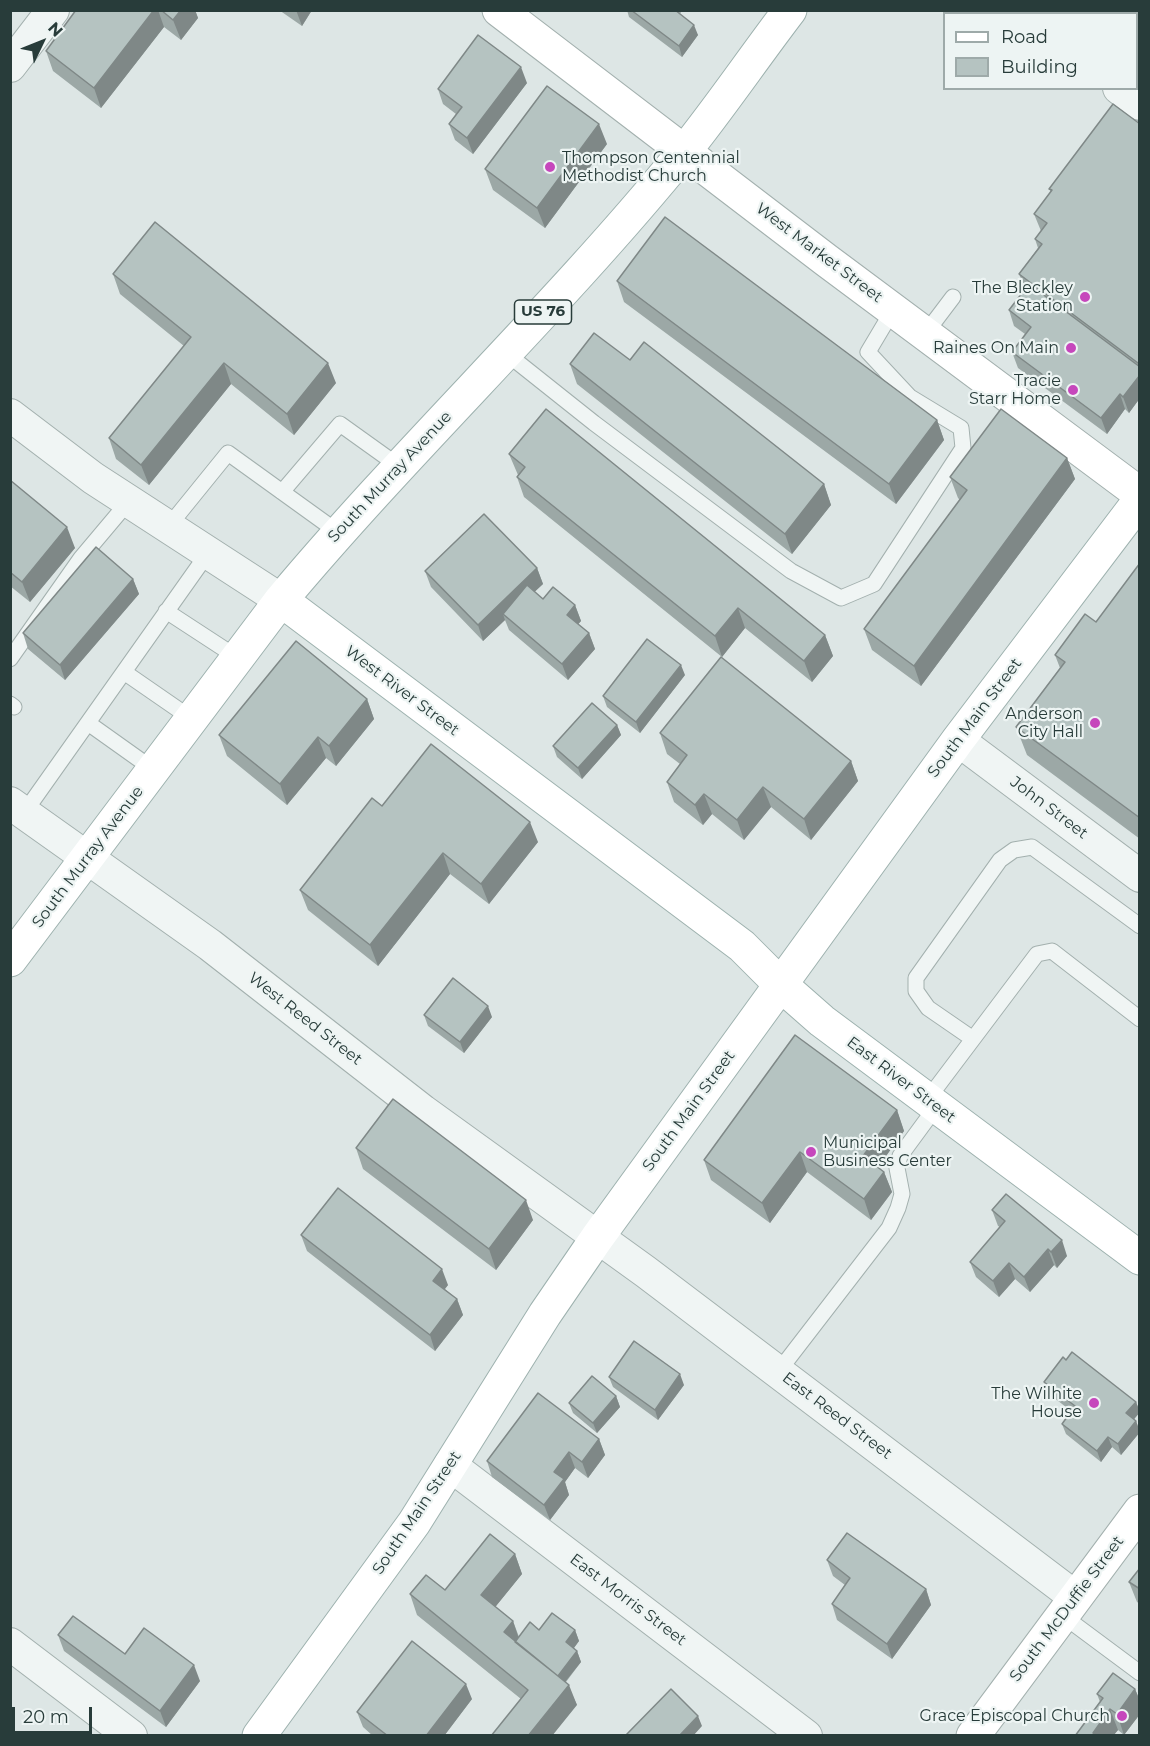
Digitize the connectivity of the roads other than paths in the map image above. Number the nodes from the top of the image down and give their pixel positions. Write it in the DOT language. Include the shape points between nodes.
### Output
graph roads {
  1 [pos="53,10"];
  2 [pos="499,10"];
  3 [pos="790,10"];
  4 [pos="10,66"];
  5 [pos="1122,90"];
  6 [pos="1140,104"];
  7 [pos="685,150"];
  8 [pos="953,297"];
  9 [pos="893,310"];
  10 [pos="925,334"];
  11 [pos="506,353"];
  12 [pos="10,415"];
  13 [pos="400,467"];
  14 [pos="282,492"];
  15 [pos="1140,494"];
  16 [pos="1140,500"];
  17 [pos="129,501"];
  18 [pos="168,527"];
  19 [pos="339,533"];
  20 [pos="208,553"];
  21 [pos="281,600"];
  22 [pos="166,611"];
  23 [pos="238,658"];
  24 [pos="10,659"];
  25 [pos="124,672"];
  26 [pos="192,719"];
  27 [pos="88,723"];
  28 [pos="958,740"];
  29 [pos="154,770"];
  30 [pos="17,808"];
  31 [pos="89,857"];
  32 [pos="1140,876"];
  33 [pos="1140,926"];
  34 [pos="10,960"];
  35 [pos="781,985"];
  36 [pos="1140,1019"];
  37 [pos="973,1039"];
  38 [pos="932,1103"];
  39 [pos="597,1238"];
  40 [pos="1140,1258"];
  41 [pos="778,1372"];
  42 [pos="450,1465"];
  43 [pos="1140,1511"];
  44 [pos="1069,1606"];
  45 [pos="10,1644"];
  46 [pos="1140,1673"];
  47 [pos="131,1736"];
  48 [pos="259,1736"];
  49 [pos="806,1736"];
  50 [pos="973,1736"];
  1 -- 4 [label="street"];
  2 -- 7 [label="main road, West Market Street"];
  3 -- 7 [label="main road, South Murray Avenue / US 76"];
  5 -- 6 [label="street"];
  7 -- 9 [label="main road, West Market Street"];
  7 -- 11 [label="main road, South Murray Avenue / US 76"];
  8 -- 10 [label="lane"];
  9 -- 10 [label="main road, West Market Street"];
  9 -- 11 [label="lane" via="868,352 910,397 962,428 963,448 874,584 841,598 791,571"];
  10 -- 15 [label="main road, West Market Street"];
  11 -- 13 [label="main road, South Murray Avenue / US 76"];
  12 -- 17 [label="street, West River Street"];
  13 -- 14 [label="lane" via="340,424"];
  13 -- 19 [label="main road, South Murray Avenue / US 76"];
  14 -- 18 [label="lane" via="228,453"];
  14 -- 19 [label="lane"];
  16 -- 28 [label="main road, South Main Street"];
  17 -- 18 [label="street, West River Street"];
  17 -- 24 [label="lane" via="81,558"];
  18 -- 20 [label="street, West River Street"];
  19 -- 21 [label="main road, South Murray Avenue / US 76"];
  20 -- 21 [label="street, West River Street"];
  20 -- 22 [label="lane"];
  21 -- 23 [label="main road, South Murray Avenue"];
  21 -- 35 [label="main road, West River Street" via="742,946"];
  22 -- 23 [label="lane"];
  22 -- 25 [label="lane"];
  23 -- 26 [label="main road, South Murray Avenue"];
  25 -- 26 [label="lane"];
  25 -- 27 [label="lane"];
  26 -- 29 [label="main road, South Murray Avenue"];
  27 -- 29 [label="lane"];
  27 -- 30 [label="lane"];
  28 -- 32 [label="street, John Street"];
  28 -- 35 [label="main road, South Main Street"];
  29 -- 31 [label="main road, South Murray Avenue"];
  30 -- 31 [label="street, West Reed Street"];
  31 -- 34 [label="main road, South Murray Avenue"];
  31 -- 39 [label="street, West Reed Street"];
  33 -- 37 [label="lane" via="1032,847 1014,850 1000,860 916,978 916,991 928,1008"];
  35 -- 38 [label="main road, East River Street" via="822,1021"];
  35 -- 39 [label="main road, South Main Street"];
  36 -- 37 [label="lane" via="1052,951 1037,954"];
  37 -- 38 [label="lane"];
  38 -- 40 [label="main road, East River Street"];
  38 -- 41 [label="lane" via="900,1156 897,1168 902,1194 889,1228"];
  39 -- 41 [label="street, East Reed Street"];
  39 -- 42 [label="main road, South Main Street"];
  41 -- 44 [label="street, East Reed Street"];
  42 -- 48 [label="main road, South Main Street" via="414,1523"];
  42 -- 49 [label="street, East Morris Street"];
  43 -- 44 [label="main road, South McDuffie Street"];
  44 -- 46 [label="lane"];
  44 -- 50 [label="main road, South McDuffie Street"];
  45 -- 47 [label="street"];
}
